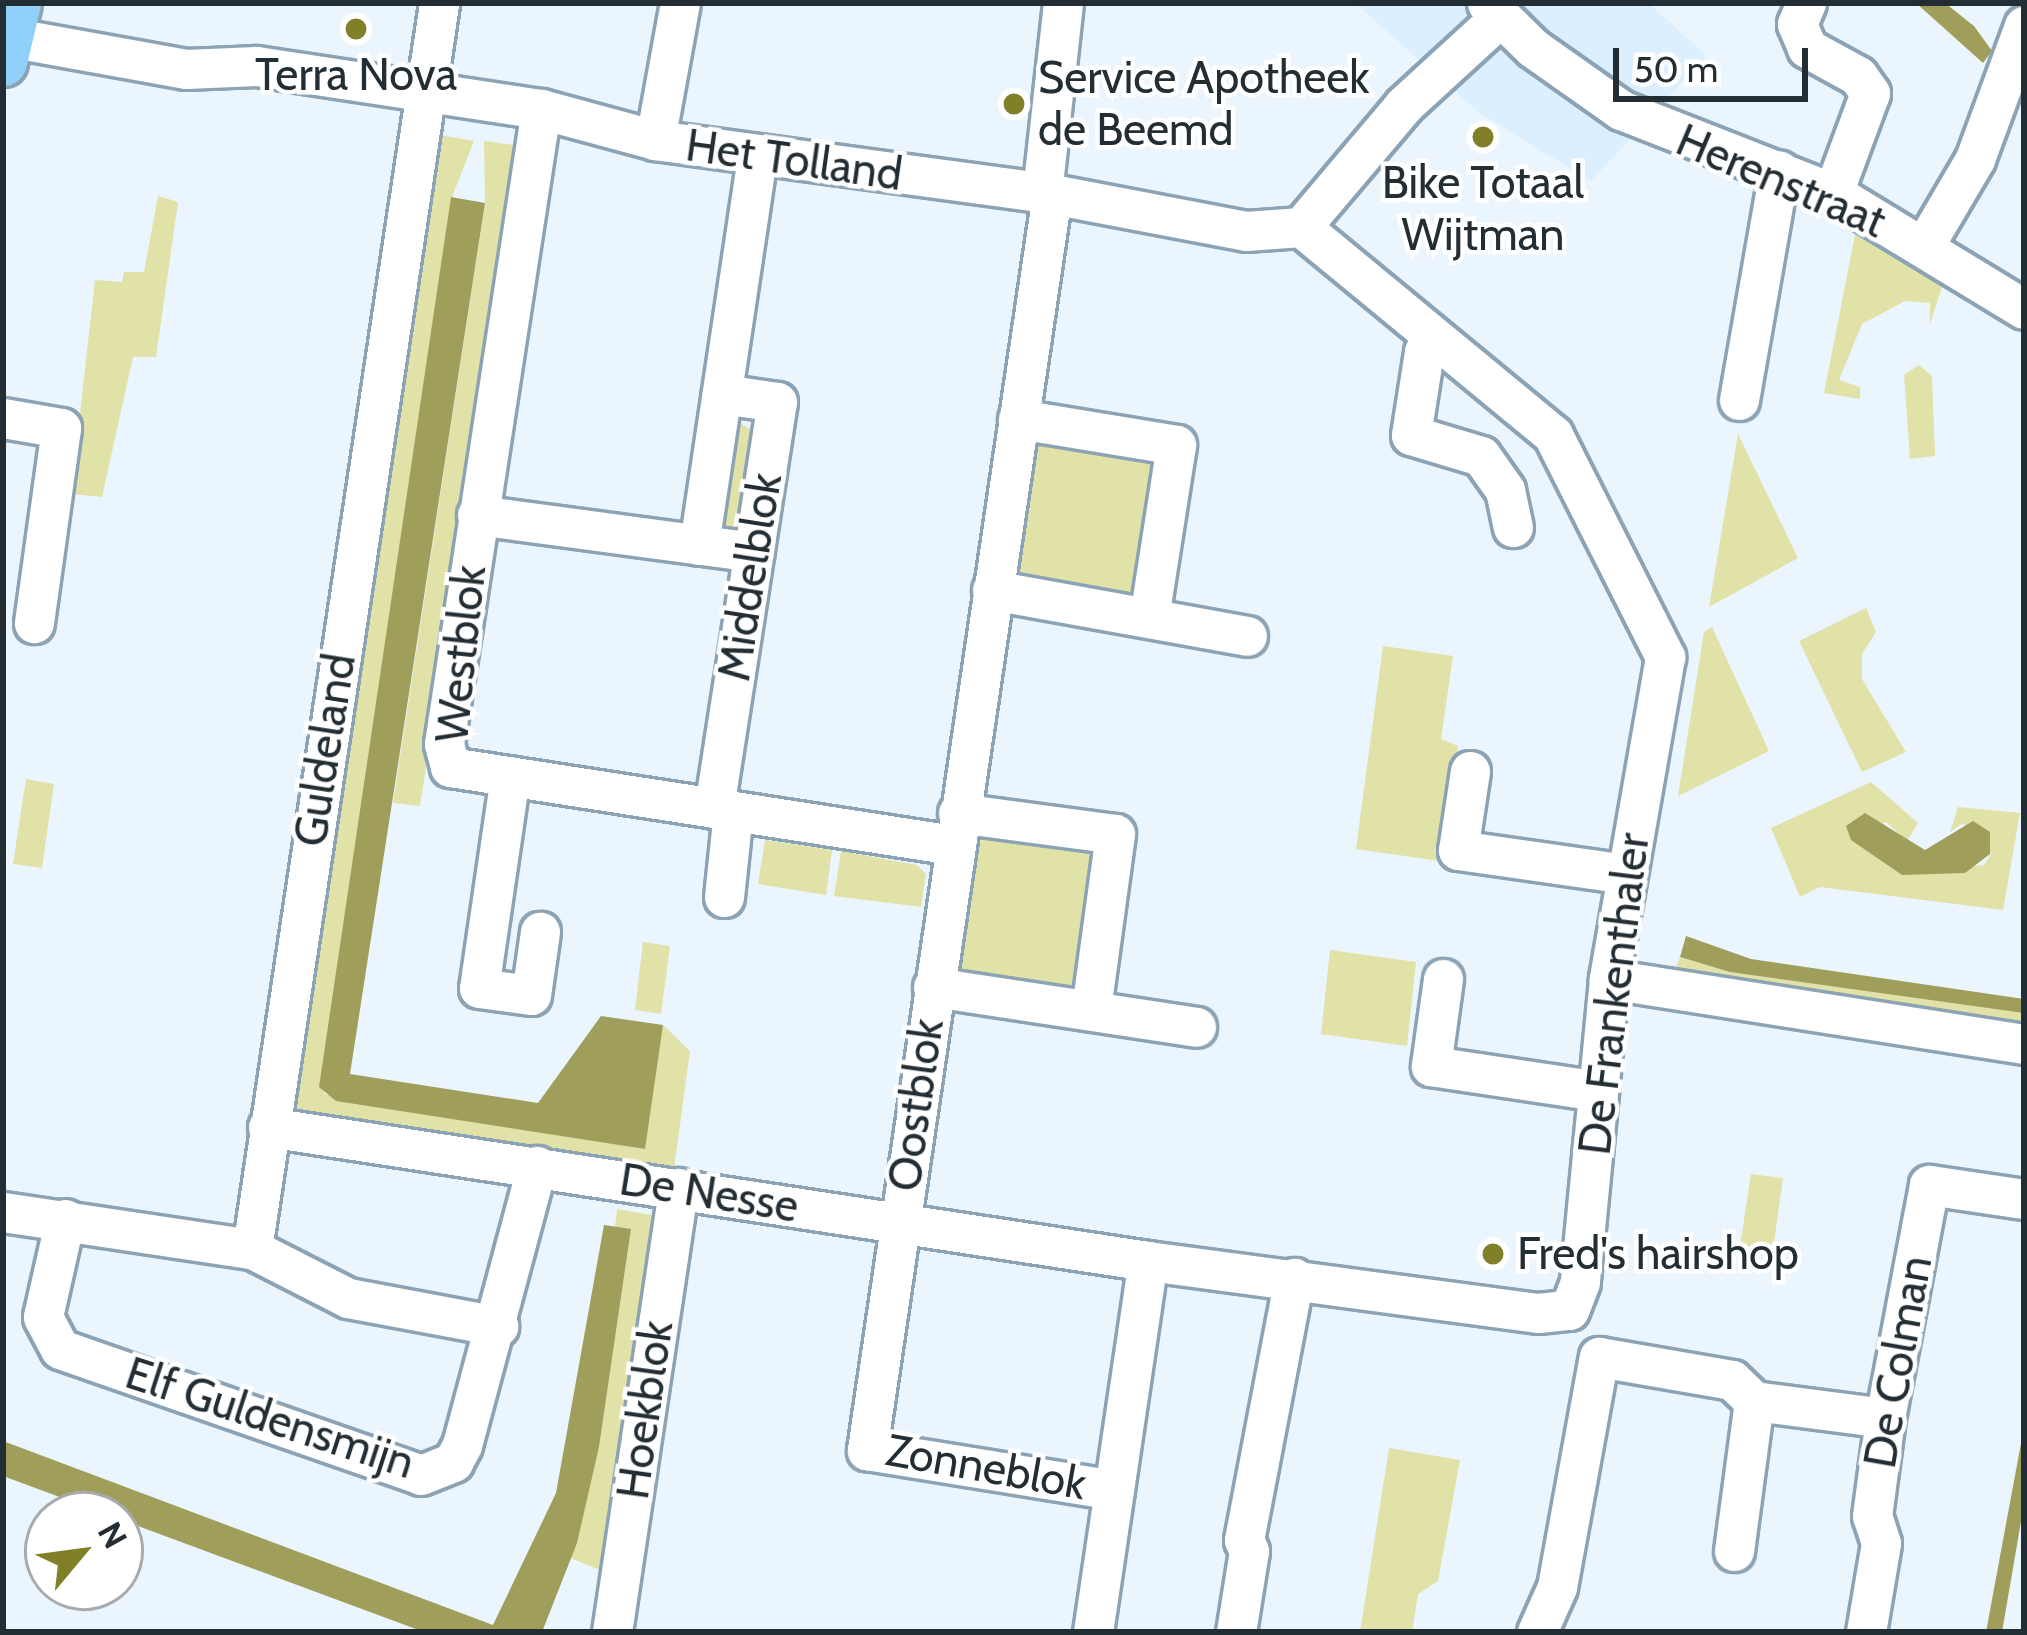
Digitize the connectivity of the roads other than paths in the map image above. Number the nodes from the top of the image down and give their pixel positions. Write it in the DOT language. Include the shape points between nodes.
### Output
graph roads {
  1 [pos="439,3"];
  2 [pos="680,3"];
  3 [pos="1063,3"];
  4 [pos="1806,3"];
  5 [pos="1493,10"];
  6 [pos="2024,26"];
  7 [pos="8,35"];
  8 [pos="424,92"];
  9 [pos="541,109"];
  10 [pos="655,140"];
  11 [pos="757,157"];
  12 [pos="1779,170"];
  13 [pos="1833,193"];
  14 [pos="1047,194"];
  15 [pos="1301,227"];
  16 [pos="1924,246"];
  17 [pos="2024,309"];
  18 [pos="1434,338"];
  19 [pos="722,394"];
  20 [pos="1739,400"];
  21 [pos="3,418"];
  22 [pos="1018,419"];
  23 [pos="477,515"];
  24 [pos="1513,527"];
  25 [pos="699,545"];
  26 [pos="754,552"];
  27 [pos="992,590"];
  28 [pos="1149,617"];
  29 [pos="34,623"];
  30 [pos="1247,636"];
  31 [pos="1470,771"];
  32 [pos="509,776"];
  33 [pos="723,809"];
  34 [pos="956,829"];
  35 [pos="1626,874"];
  36 [pos="724,898"];
  37 [pos="540,932"];
  38 [pos="1443,980"];
  39 [pos="1609,980"];
  40 [pos="933,987"];
  41 [pos="1091,1009"];
  42 [pos="1196,1027"];
  43 [pos="2024,1044"];
  44 [pos="1598,1091"];
  45 [pos="268,1127"];
  46 [pos="537,1166"];
  47 [pos="678,1188"];
  48 [pos="2024,1199"];
  49 [pos="3,1212"];
  50 [pos="65,1219"];
  51 [pos="899,1222"];
  52 [pos="252,1250"];
  53 [pos="1148,1261"];
  54 [pos="1294,1278"];
  55 [pos="1569,1310"];
  56 [pos="498,1326"];
  57 [pos="1599,1358"];
  58 [pos="1754,1401"];
  59 [pos="1885,1418"];
  60 [pos="1114,1490"];
  61 [pos="1734,1551"];
  62 [pos="612,1632"];
  63 [pos="1094,1632"];
  64 [pos="1236,1632"];
  65 [pos="1538,1632"];
  66 [pos="1866,1632"];
  1 -- 8 [label="street, Guldeland"];
  2 -- 10 [label="street"];
  3 -- 14 [label="street, Oostblok"];
  4 -- 13 [label="street" via="1797,24 1807,49 1858,76 1870,92"];
  5 -- 12 [label="street, Herenstraat" via="1593,93 1648,124"];
  5 -- 15 [label="street"];
  6 -- 16 [label="street" via="1975,159"];
  7 -- 8 [label="street, Het Tolland" via="186,69 256,66"];
  8 -- 9 [label="street, Het Tolland"];
  8 -- 45 [label="street, Guldeland"];
  9 -- 10 [label="street, Het Tolland"];
  9 -- 23 [label="street, Westblok"];
  10 -- 11 [label="street, Het Tolland"];
  11 -- 14 [label="street, Het Tolland"];
  11 -- 19 [label="street, Middelblok"];
  12 -- 13 [label="street, Herenstraat"];
  12 -- 20 [label="street"];
  13 -- 16 [label="street, Herenstraat"];
  14 -- 15 [label="street, Het Tolland" via="1246,231"];
  14 -- 22 [label="street, Oostblok"];
  15 -- 18 [label="street, De Frankenthaler"];
  16 -- 17 [label="street, Herenstraat"];
  18 -- 24 [label="street" via="1424,352 1411,435 1481,456 1505,490"];
  18 -- 35 [label="street, De Frankenthaler" via="1552,435 1665,657"];
  19 -- 25 [label="street, Middelblok"];
  19 -- 26 [label="street, Middelblok" via="777,402"];
  21 -- 29 [label="street" via="61,428"];
  22 -- 27 [label="street, Oostblok"];
  22 -- 28 [label="street" via="1176,446"];
  23 -- 25 [label="street"];
  23 -- 32 [label="street, Westblok" via="444,744 450,767"];
  25 -- 26 [label="street"];
  26 -- 33 [label="street, Middelblok"];
  27 -- 28 [label="street"];
  27 -- 34 [label="street, Oostblok"];
  28 -- 30 [label="street"];
  31 -- 35 [label="street" via="1458,850"];
  32 -- 33 [label="street, Westblok"];
  32 -- 37 [label="street" via="479,988 532,995"];
  33 -- 34 [label="street, Westblok"];
  33 -- 36 [label="street, Middelblok"];
  34 -- 40 [label="street, Oostblok"];
  34 -- 41 [label="street" via="1115,834"];
  35 -- 39 [label="street, De Frankenthaler"];
  38 -- 44 [label="street" via="1431,1066"];
  39 -- 43 [label="street"];
  39 -- 44 [label="street, De Frankenthaler"];
  40 -- 41 [label="street, Oostblok"];
  40 -- 51 [label="street, Oostblok"];
  41 -- 42 [label="street, Oostblok"];
  44 -- 55 [label="street, De Frankenthaler" via="1580,1282"];
  45 -- 46 [label="street, De Nesse"];
  45 -- 52 [label="street, Guldeland"];
  46 -- 47 [label="street, De Nesse"];
  46 -- 56 [label="street, Elf Guldensmijn"];
  47 -- 51 [label="street, De Nesse"];
  47 -- 62 [label="street, Hoekblok"];
  48 -- 59 [label="street, De Colman" via="1929,1185"];
  49 -- 50 [label="street"];
  50 -- 52 [label="street"];
  50 -- 56 [label="street, Elf Guldensmijn" via="43,1317 60,1348 421,1475 452,1462 462,1445"];
  51 -- 53 [label="street, De Nesse"];
  51 -- 60 [label="street, Zonneblok" via="867,1450"];
  52 -- 56 [label="street" via="348,1298"];
  53 -- 54 [label="street"];
  53 -- 60 [label="street"];
  54 -- 55 [label="street" via="1538,1313"];
  54 -- 64 [label="street" via="1244,1540"];
  55 -- 57 [label="street"];
  57 -- 58 [label="street" via="1732,1380"];
  57 -- 65 [label="street" via="1557,1588"];
  58 -- 59 [label="street"];
  58 -- 61 [label="street"];
  59 -- 66 [label="street, De Colman" via="1872,1516 1882,1544"];
  60 -- 63 [label="street"];
}
